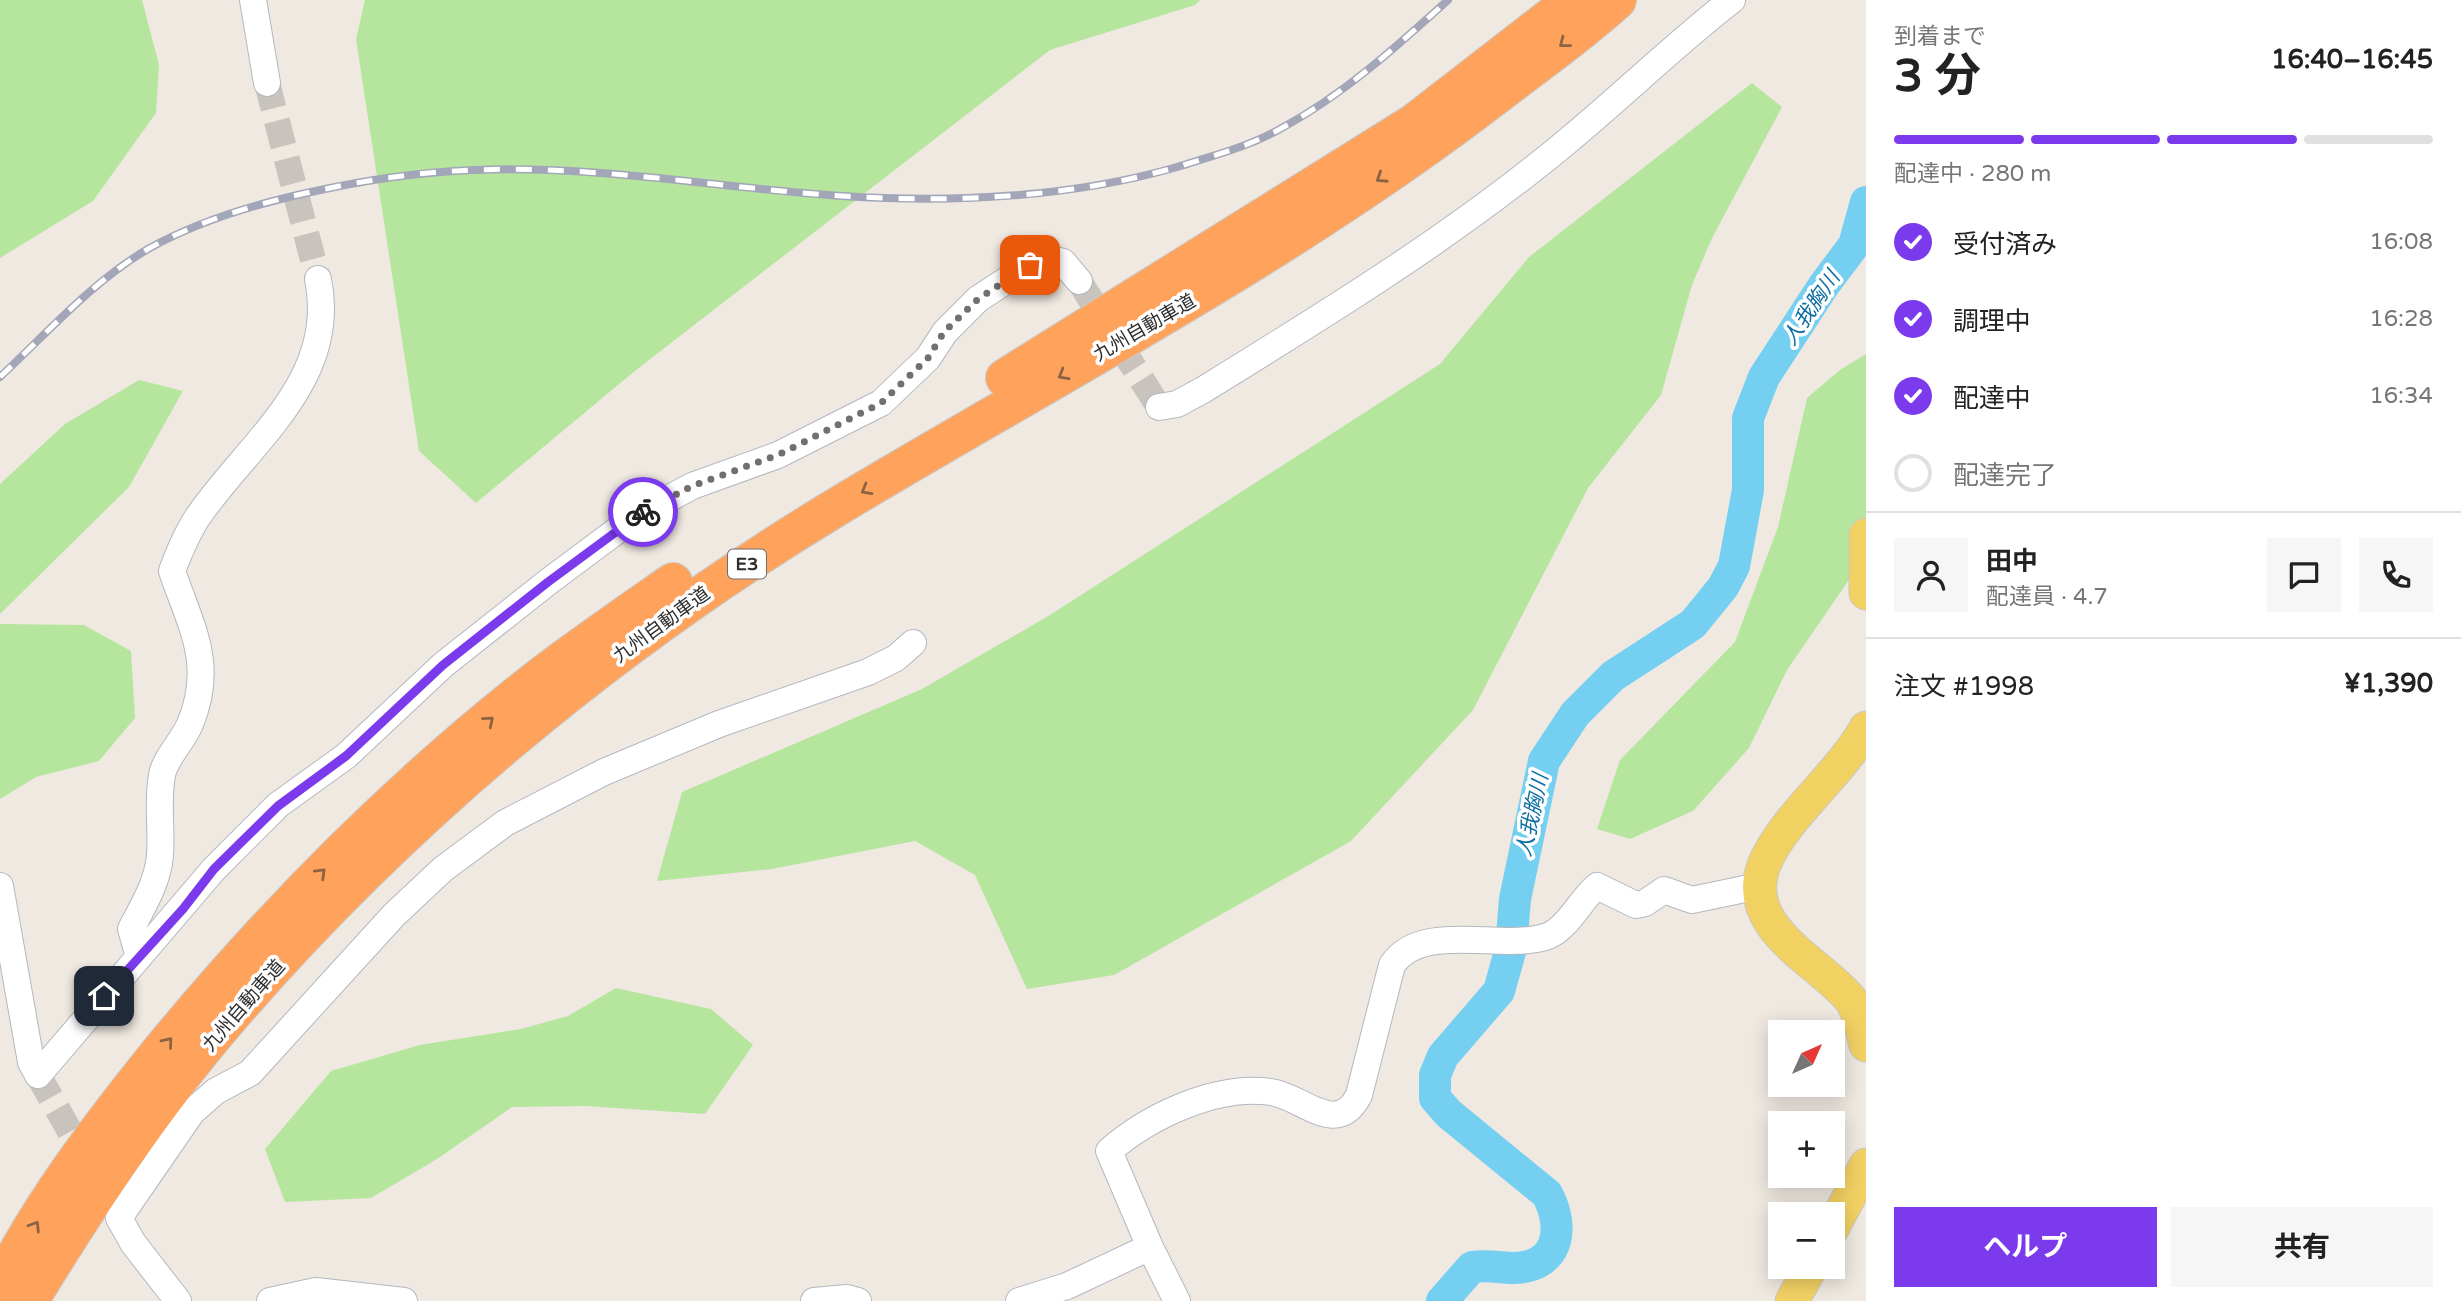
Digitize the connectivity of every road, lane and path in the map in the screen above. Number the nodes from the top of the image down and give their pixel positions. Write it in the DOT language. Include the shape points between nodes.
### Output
graph roads {
  1 [pos="253,0"];
  2 [pos="1573,0"];
  3 [pos="1617,0"];
  4 [pos="1732,0"];
  5 [pos="267,83"];
  6 [pos="317,279"];
  7 [pos="1079,281"];
  8 [pos="1159,407"];
  9 [pos="1866,535"];
  10 [pos="1866,593"];
  11 [pos="913,643"];
  12 [pos="1866,728"];
  13 [pos="0,886"];
  14 [pos="1759,886"];
  15 [pos="139,957"];
  16 [pos="1859,1009"];
  17 [pos="1866,1045"];
  18 [pos="1866,1165"];
  19 [pos="1845,1205"];
  20 [pos="1150,1247"];
  21 [pos="1804,1279"];
  22 [pos="0,1284"];
  23 [pos="29,1301"];
  24 [pos="178,1301"];
  25 [pos="270,1301"];
  26 [pos="404,1301"];
  27 [pos="814,1301"];
  28 [pos="858,1301"];
  29 [pos="1019,1301"];
  30 [pos="1177,1301"];
  31 [pos="1792,1301"];
  1 -- 5 [label="street"];
  22 -- 2 [label="highway, 九州自動車道 / E3, one-way" via="57,1190 117,1105 206,996 294,899 398,799 543,675 678,578 813,491 1056,347 1414,123"];
  3 -- 23 [label="highway, 九州自動車道 / E3, one-way" via="1431,145 1247,266 835,508 704,592 561,699 416,824 316,922 225,1022 143,1127"];
  4 -- 8 [label="street" via="1560,147 1452,230 1203,390 1177,404"];
  6 -- 15 [label="street" via="321,323 302,384 196,520 172,571 196,629 201,690 185,736 162,773 160,859 131,929"];
  7 -- 15 [label="street" via="1063,262 1030,265 978,299 944,332 928,358 881,403 778,455 692,486 635,517 454,657 346,756 278,806 214,869"];
  9 -- 10 [label="main road"];
  11 -- 24 [label="street" via="868,672 719,724 604,772 505,823 443,869 394,915 250,1073 216,1091 192,1112 119,1218"];
  12 -- 14 [label="main road" via="1793,821 1764,864"];
  13 -- 15 [label="street" via="31,1062 38,1075"];
  14 -- 16 [label="main road" via="1770,924"];
  14 -- 20 [label="street" via="1692,900 1664,890 1636,905 1597,886 1561,926 1544,937 1427,941 1405,950 1392,965 1359,1095 1343,1112 1323,1114 1270,1091 1229,1093 1134,1130 1109,1151"];
  16 -- 17 [label="main road"];
  18 -- 19 [label="main road"];
  20 -- 29 [label="street" via="1067,1286"];
  20 -- 30 [label="street"];
  21 -- 31 [label="main road"];
  25 -- 26 [label="street" via="316,1291"];
  27 -- 28 [label="street"];
}
